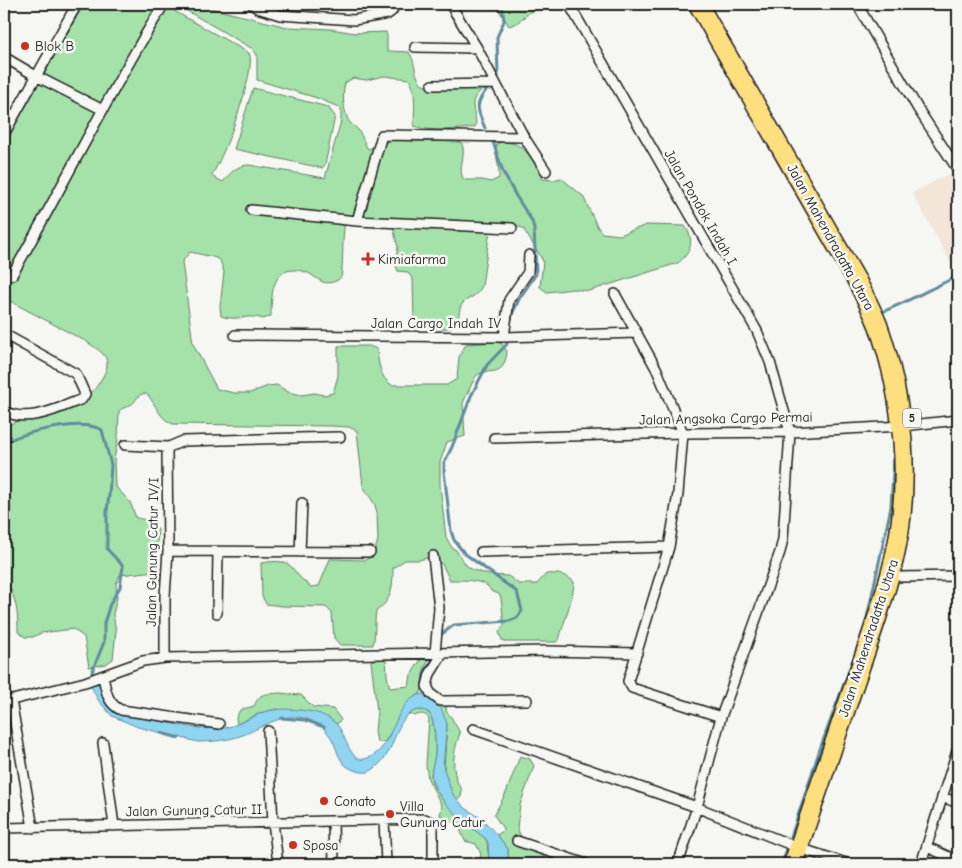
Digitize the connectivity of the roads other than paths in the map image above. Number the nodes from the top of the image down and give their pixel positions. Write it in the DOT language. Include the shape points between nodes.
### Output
graph roads {
  1 [pos="77,4"];
  2 [pos="164,4"];
  3 [pos="252,4"];
  4 [pos="394,4"];
  5 [pos="450,4"];
  6 [pos="569,4"];
  7 [pos="698,4"];
  8 [pos="711,4"];
  9 [pos="857,4"];
  10 [pos="415,47"];
  11 [pos="477,48"];
  12 [pos="4,57"];
  13 [pos="36,76"];
  14 [pos="495,84"];
  15 [pos="432,85"];
  16 [pos="103,110"];
  17 [pos="4,134"];
  18 [pos="524,137"];
  19 [pos="958,170"];
  20 [pos="546,171"];
  21 [pos="251,210"];
  22 [pos="357,220"];
  23 [pos="512,228"];
  24 [pos="529,255"];
  25 [pos="12,275"];
  26 [pos="615,294"];
  27 [pos="637,333"];
  28 [pos="4,334"];
  29 [pos="235,335"];
  30 [pos="504,337"];
  31 [pos="6,416"];
  32 [pos="958,420"];
  33 [pos="907,425"];
  34 [pos="790,432"];
  35 [pos="682,433"];
  36 [pos="340,437"];
  37 [pos="494,438"];
  38 [pos="125,445"];
  39 [pos="170,447"];
  40 [pos="302,503"];
  41 [pos="669,547"];
  42 [pos="168,551"];
  43 [pos="218,552"];
  44 [pos="300,552"];
  45 [pos="370,552"];
  46 [pos="481,552"];
  47 [pos="433,556"];
  48 [pos="958,576"];
  49 [pos="901,577"];
  50 [pos="217,613"];
  51 [pos="439,653"];
  52 [pos="636,653"];
  53 [pos="165,658"];
  54 [pos="102,677"];
  55 [pos="527,700"];
  56 [pos="7,701"];
  57 [pos="721,718"];
  58 [pos="219,724"];
  59 [pos="473,730"];
  60 [pos="268,731"];
  61 [pos="103,743"];
  62 [pos="958,748"];
  63 [pos="942,797"];
  64 [pos="958,803"];
  65 [pos="698,808"];
  66 [pos="384,820"];
  67 [pos="332,821"];
  68 [pos="273,822"];
  69 [pos="114,826"];
  70 [pos="4,828"];
  71 [pos="33,828"];
  72 [pos="517,841"];
  73 [pos="927,847"];
  74 [pos="804,854"];
  75 [pos="958,861"];
  76 [pos="386,862"];
  77 [pos="278,864"];
  78 [pos="334,864"];
  79 [pos="433,864"];
  80 [pos="586,864"];
  81 [pos="678,864"];
  82 [pos="793,864"];
  83 [pos="849,864"];
  84 [pos="921,864"];
  1 -- 13 [label="street"];
  2 -- 16 [label="street"];
  3 -- 4 [label="street" via="280,15 354,20 388,14"];
  5 -- 11 [label="street"];
  6 -- 34 [label="street, Jalan Pondok Indah I" via="757,331 770,362"];
  7 -- 33 [label="highway, Jalan Mahendradatta Utara / 5" via="870,306"];
  8 -- 33 [label="highway, Jalan Mahendradatta Utara / 5" via="880,301 900,357"];
  9 -- 19 [label="street"];
  10 -- 11 [label="street"];
  11 -- 14 [label="street"];
  12 -- 13 [label="street"];
  13 -- 16 [label="street"];
  13 -- 17 [label="street"];
  14 -- 15 [label="street"];
  14 -- 18 [label="street"];
  16 -- 25 [label="street"];
  18 -- 20 [label="street"];
  18 -- 22 [label="street" via="382,135"];
  21 -- 22 [label="street"];
  22 -- 23 [label="street"];
  24 -- 30 [label="street" via="528,272 509,300"];
  26 -- 27 [label="street"];
  27 -- 30 [label="street, Jalan Cargo Indah IV"];
  27 -- 35 [label="street" via="657,370"];
  28 -- 31 [label="street" via="76,374 85,394 82,399 44,414"];
  29 -- 30 [label="street, Jalan Cargo Indah IV"];
  32 -- 33 [label="street, Jalan Angsoka Cargo Permai"];
  33 -- 34 [label="street, Jalan Angsoka Cargo Permai"];
  33 -- 49 [label="highway, Jalan Mahendradatta Utara / 5" via="915,464 914,504"];
  33 -- 74 [label="highway, Jalan Mahendradatta Utara / 5" via="902,503 894,558"];
  34 -- 35 [label="street, Jalan Angsoka Cargo Permai"];
  34 -- 57 [label="street" via="780,552"];
  35 -- 37 [label="street, Jalan Angsoka Cargo Permai"];
  35 -- 41 [label="street" via="678,494"];
  36 -- 39 [label="street" via="191,441 174,443"];
  38 -- 39 [label="street"];
  39 -- 42 [label="street, Jalan Gunung Catur IV/I" via="167,450"];
  40 -- 44 [label="street"];
  41 -- 46 [label="street"];
  41 -- 52 [label="street"];
  42 -- 43 [label="street"];
  42 -- 53 [label="street, Jalan Gunung Catur IV/I"];
  43 -- 44 [label="street"];
  43 -- 50 [label="street"];
  44 -- 45 [label="street"];
  47 -- 51 [label="street" via="439,608"];
  48 -- 49 [label="street"];
  49 -- 74 [label="highway, Jalan Mahendradatta Utara / 5"];
  51 -- 52 [label="street"];
  51 -- 53 [label="street"];
  51 -- 55 [label="street" via="427,686 431,694 440,700"];
  52 -- 57 [label="street" via="628,681 632,688"];
  53 -- 54 [label="street" via="143,661"];
  54 -- 56 [label="street"];
  54 -- 58 [label="street" via="110,702 122,710"];
  56 -- 71 [label="street"];
  57 -- 65 [label="street"];
  59 -- 65 [label="street"];
  60 -- 68 [label="street"];
  61 -- 69 [label="street"];
  62 -- 63 [label="street"];
  63 -- 64 [label="street"];
  63 -- 73 [label="street"];
  65 -- 74 [label="street"];
  65 -- 81 [label="street"];
  66 -- 67 [label="street, Jalan Gunung Catur II"];
  66 -- 76 [label="street"];
  66 -- 79 [label="street, Jalan Gunung Catur II" via="425,819 431,822"];
  67 -- 68 [label="street, Jalan Gunung Catur II"];
  67 -- 78 [label="street"];
  68 -- 69 [label="street, Jalan Gunung Catur II"];
  68 -- 77 [label="street"];
  69 -- 71 [label="street, Jalan Gunung Catur II"];
  70 -- 71 [label="street, Jalan Gunung Catur II"];
  72 -- 80 [label="street"];
  73 -- 75 [label="street"];
  73 -- 84 [label="street"];
  74 -- 82 [label="highway, Jalan Mahendradatta Utara / 5"];
  74 -- 83 [label="street"];
}
